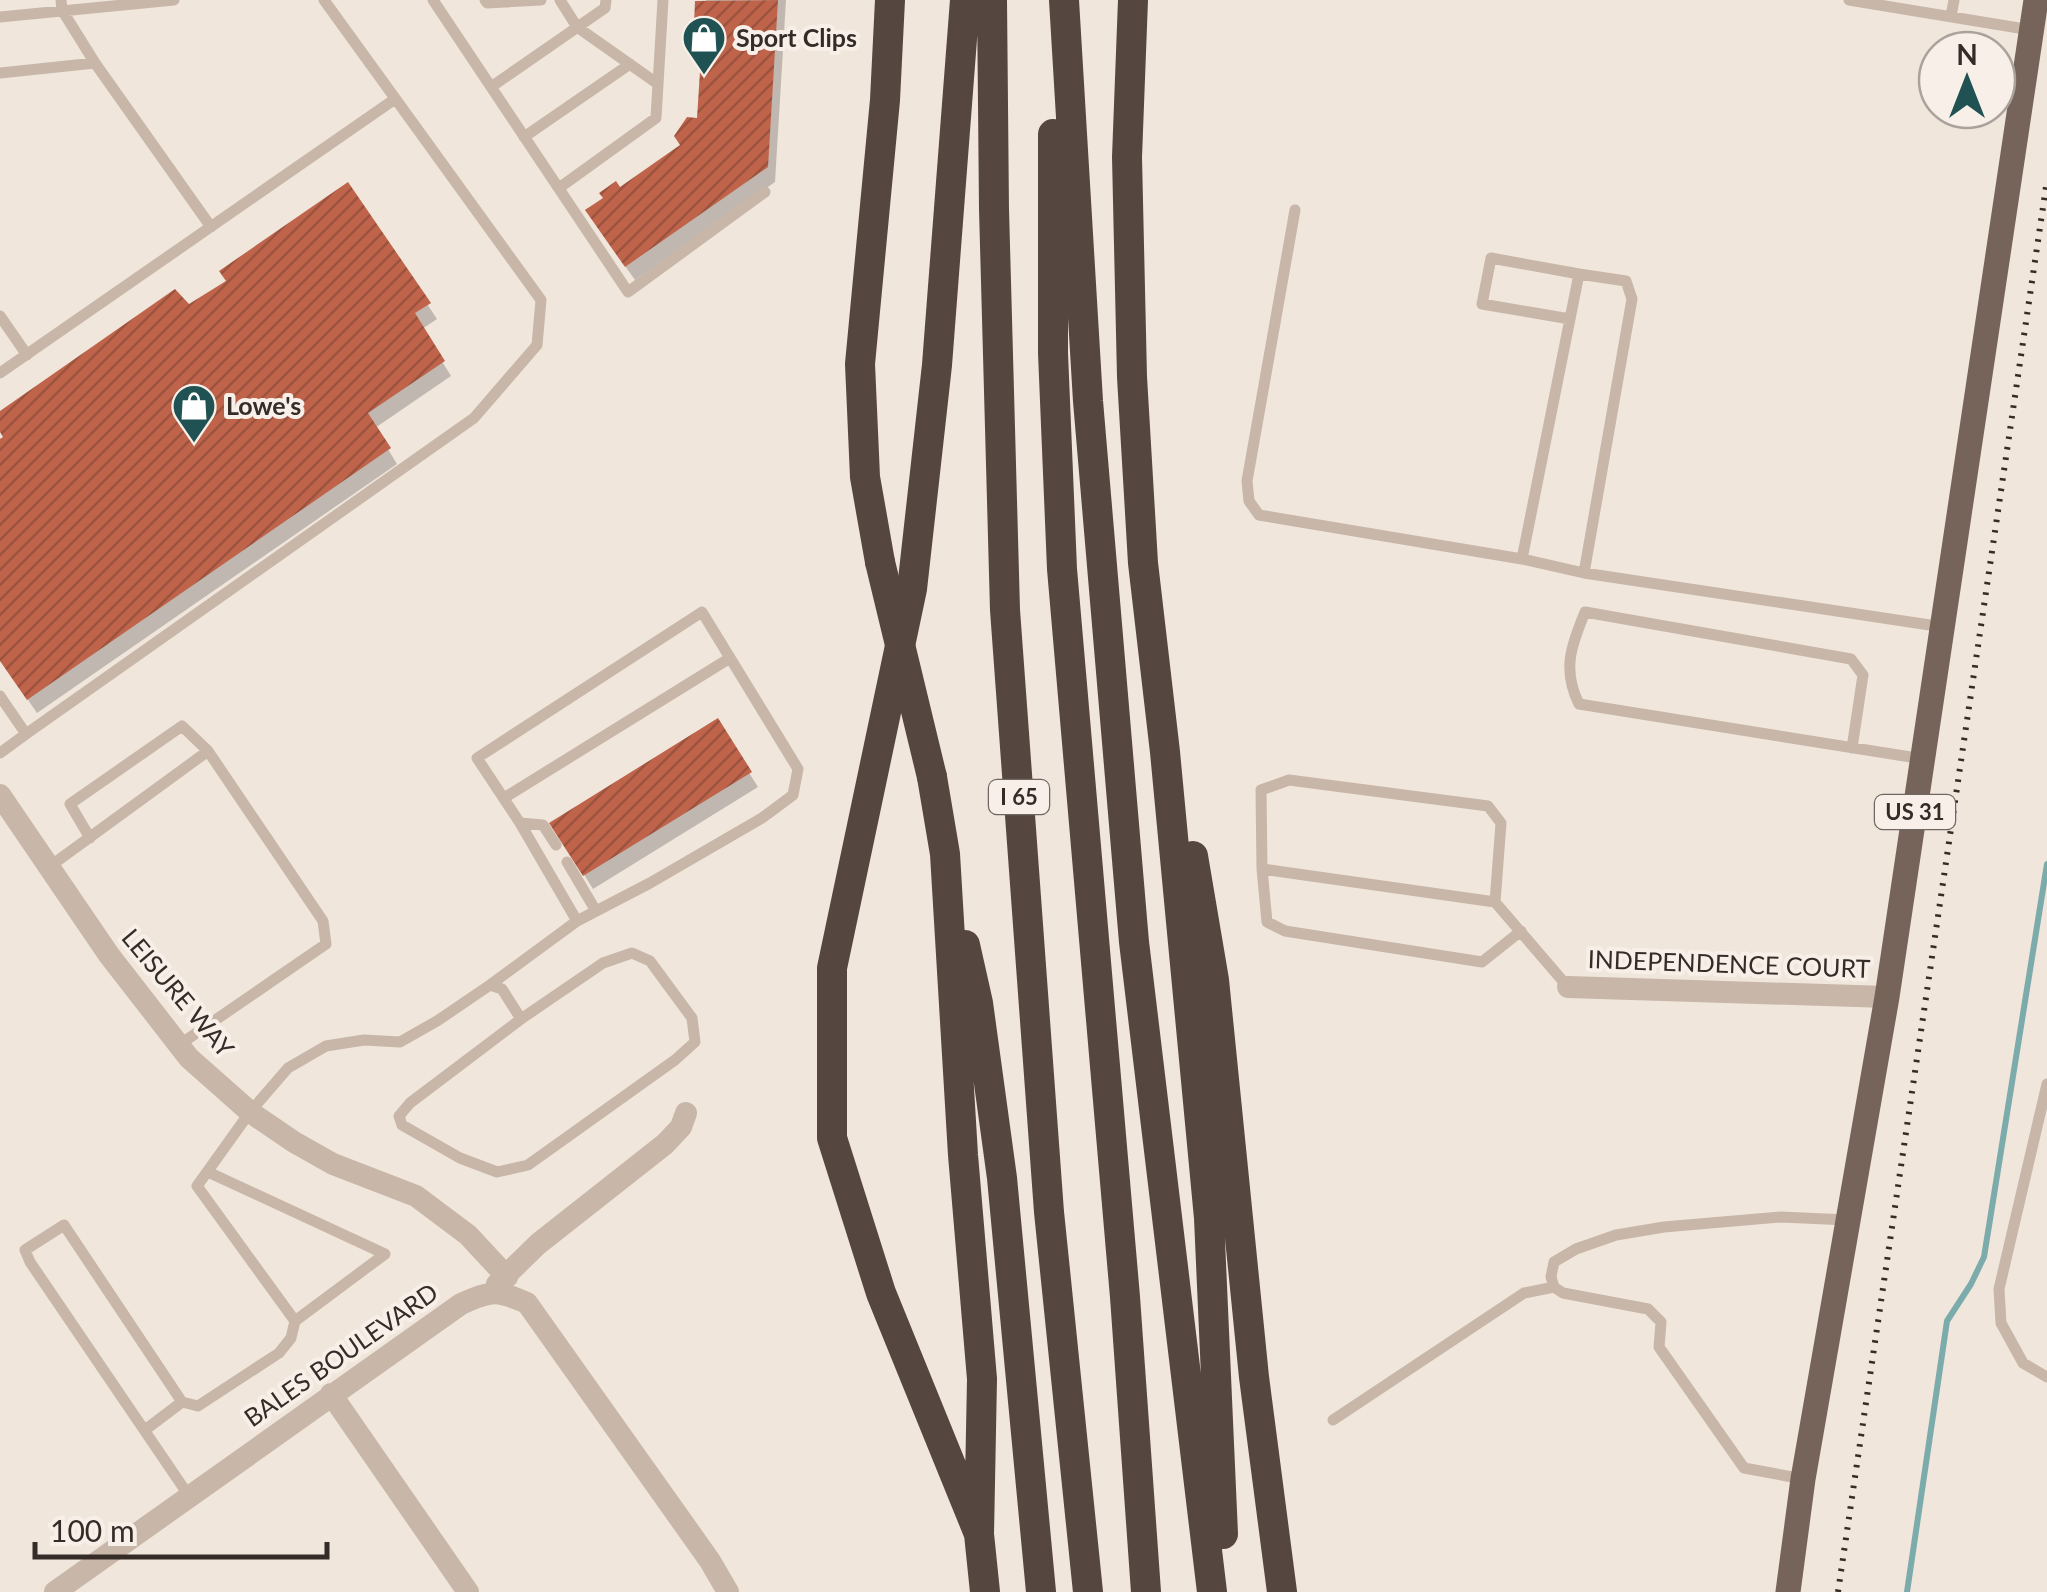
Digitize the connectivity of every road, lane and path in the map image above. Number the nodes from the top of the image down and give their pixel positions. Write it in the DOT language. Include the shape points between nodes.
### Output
graph roads {
  1 [pos="171,0"];
  2 [pos="324,0"];
  3 [pos="432,0"];
  4 [pos="485,0"];
  5 [pos="541,0"];
  6 [pos="560,0"];
  7 [pos="606,0"];
  8 [pos="664,0"];
  9 [pos="890,0"];
  10 [pos="964,0"];
  11 [pos="992,0"];
  12 [pos="1053,0"];
  13 [pos="1064,0"];
  14 [pos="1133,0"];
  15 [pos="1849,0"];
  16 [pos="1954,0"];
  17 [pos="2036,0"];
  18 [pos="62,5"];
  19 [pos="1951,16"];
  20 [pos="0,17"];
  21 [pos="578,27"];
  22 [pos="2032,30"];
  23 [pos="96,64"];
  24 [pos="630,64"];
  25 [pos="0,73"];
  26 [pos="658,84"];
  27 [pos="490,87"];
  28 [pos="395,99"];
  29 [pos="524,137"];
  30 [pos="558,188"];
  31 [pos="765,192"];
  32 [pos="1294,210"];
  33 [pos="211,227"];
  34 [pos="1579,274"];
  35 [pos="0,316"];
  36 [pos="1570,320"];
  37 [pos="27,356"];
  38 [pos="0,373"];
  39 [pos="1522,559"];
  40 [pos="1142,563"];
  41 [pos="1584,574"];
  42 [pos="1942,627"];
  43 [pos="730,658"];
  44 [pos="0,696"];
  45 [pos="26,734"];
  46 [pos="1852,748"];
  47 [pos="208,751"];
  48 [pos="0,753"];
  49 [pos="1923,759"];
  50 [pos="0,796"];
  51 [pos="504,798"];
  52 [pos="520,823"];
  53 [pos="90,838"];
  54 [pos="556,845"];
  55 [pos="944,854"];
  56 [pos="567,862"];
  57 [pos="49,867"];
  58 [pos="1262,869"];
  59 [pos="1495,902"];
  60 [pos="596,911"];
  61 [pos="578,921"];
  62 [pos="1521,932"];
  63 [pos="490,985"];
  64 [pos="1568,987"];
  65 [pos="1887,997"];
  66 [pos="521,1019"];
  67 [pos="179,1045"];
  68 [pos="2047,1084"];
  69 [pos="250,1112"];
  70 [pos="686,1113"];
  71 [pos="208,1172"];
  72 [pos="1849,1220"];
  73 [pos="506,1277"];
  74 [pos="1554,1287"];
  75 [pos="485,1293"];
  76 [pos="295,1321"];
  77 [pos="2047,1376"];
  78 [pos="331,1394"];
  79 [pos="182,1402"];
  80 [pos="1332,1420"];
  81 [pos="145,1430"];
  82 [pos="1803,1478"];
  83 [pos="189,1496"];
  84 [pos="979,1534"];
  85 [pos="54,1592"];
  86 [pos="468,1592"];
  87 [pos="728,1592"];
  88 [pos="985,1592"];
  89 [pos="1040,1592"];
  90 [pos="1088,1592"];
  91 [pos="1146,1592"];
  92 [pos="1212,1592"];
  93 [pos="1226,1592"];
  94 [pos="1282,1592"];
  95 [pos="1788,1592"];
  1 -- 18 [label="lane"];
  2 -- 28 [label="lane"];
  3 -- 27 [label="lane"];
  4 -- 5 [label="lane"];
  6 -- 21 [label="lane"];
  7 -- 21 [label="lane" via="606,8"];
  8 -- 26 [label="lane"];
  9 -- 55 [label="highway, bridge" via="860,364 866,477"];
  10 -- 84 [label="highway" via="937,365 912,589 832,968 832,1138 880,1292"];
  11 -- 90 [label="highway, I 65" via="1005,610 1048,1212"];
  12 -- 91 [label="highway, I 65" via="1053,354 1062,569"];
  13 -- 92 [label="highway" via="1088,401 1134,942"];
  14 -- 40 [label="highway" via="1127,157"];
  15 -- 19 [label="lane"];
  16 -- 19 [label="lane"];
  17 -- 22 [label="main road, US 31"];
  18 -- 20 [label="lane"];
  18 -- 23 [label="lane"];
  19 -- 22 [label="lane"];
  21 -- 24 [label="lane"];
  21 -- 27 [label="lane"];
  22 -- 42 [label="main road, US 31"];
  23 -- 25 [label="lane"];
  23 -- 33 [label="lane"];
  24 -- 26 [label="lane"];
  24 -- 29 [label="lane"];
  26 -- 30 [label="lane" via="656,118"];
  27 -- 29 [label="lane"];
  28 -- 33 [label="lane"];
  28 -- 45 [label="lane" via="541,300 537,345 474,418"];
  29 -- 30 [label="lane"];
  30 -- 31 [label="lane" via="628,292"];
  32 -- 39 [label="lane" via="1246,480 1249,501 1259,514"];
  33 -- 37 [label="lane"];
  34 -- 36 [label="lane"];
  34 -- 36 [label="lane" via="1490,258 1482,304"];
  34 -- 41 [label="lane" via="1626,281 1632,299"];
  35 -- 37 [label="lane"];
  36 -- 39 [label="lane"];
  37 -- 38 [label="lane"];
  39 -- 41 [label="lane"];
  40 -- 93 [label="highway" via="1208,1218"];
  40 -- 94 [label="highway" via="1214,980"];
  41 -- 42 [label="lane"];
  42 -- 49 [label="main road, US 31"];
  43 -- 51 [label="lane"];
  43 -- 51 [label="lane" via="702,612 477,758"];
  43 -- 60 [label="lane" via="798,768 792,794 762,818"];
  44 -- 45 [label="lane"];
  45 -- 48 [label="lane"];
  46 -- 46 [label="lane" via="1579,704 1569,684 1571,644 1584,612 1851,659 1863,676"];
  46 -- 49 [label="lane"];
  47 -- 53 [label="lane"];
  47 -- 53 [label="lane" via="182,726 70,804"];
  47 -- 67 [label="lane" via="322,921 326,944"];
  49 -- 65 [label="main road, US 31"];
  50 -- 57 [label="street, LEISURE WAY"];
  51 -- 52 [label="lane"];
  52 -- 54 [label="lane" via="542,825"];
  52 -- 61 [label="lane"];
  53 -- 57 [label="lane"];
  55 -- 84 [label="highway" via="982,1378"];
  55 -- 89 [label="highway" via="978,1002 999,1159"];
  56 -- 60 [label="lane"];
  57 -- 67 [label="street, LEISURE WAY"];
  58 -- 59 [label="lane"];
  58 -- 59 [label="lane" via="1262,790 1289,780 1488,806 1501,823"];
  58 -- 62 [label="lane" via="1268,922 1284,931 1482,962"];
  59 -- 62 [label="lane"];
  60 -- 61 [label="lane"];
  61 -- 63 [label="lane"];
  62 -- 64 [label="lane"];
  63 -- 66 [label="lane" via="502,989"];
  63 -- 69 [label="lane" via="400,1042 326,1046 288,1068"];
  64 -- 65 [label="street, INDEPENDENCE COURT"];
  65 -- 72 [label="main road, US 31"];
  66 -- 66 [label="lane" via="410,1103 399,1116 402,1124 497,1172 528,1165 695,1042 692,1018 650,962 632,954 603,963"];
  67 -- 69 [label="street, LEISURE WAY"];
  68 -- 77 [label="lane" via="1999,1289 2001,1323 2022,1363"];
  69 -- 71 [label="lane"];
  69 -- 73 [label="street, LEISURE WAY" via="333,1164 416,1196 468,1234"];
  70 -- 73 [label="street" via="664,1144"];
  71 -- 76 [label="lane" via="197,1186"];
  71 -- 76 [label="lane" via="385,1254"];
  72 -- 74 [label="lane" via="1782,1218 1616,1235 1554,1262"];
  72 -- 82 [label="main road, US 31"];
  73 -- 75 [label="street"];
  74 -- 80 [label="lane" via="1524,1293"];
  74 -- 82 [label="lane" via="1648,1309 1661,1322 1659,1347 1744,1468"];
  75 -- 78 [label="street, BALES BOULEVARD"];
  75 -- 87 [label="street" via="528,1303"];
  76 -- 79 [label="lane" via="280,1353 198,1406"];
  78 -- 83 [label="street, BALES BOULEVARD"];
  78 -- 86 [label="street"];
  79 -- 81 [label="lane"];
  79 -- 81 [label="lane" via="64,1225 25,1250"];
  81 -- 83 [label="lane"];
  82 -- 95 [label="main road, US 31"];
  83 -- 85 [label="street, BALES BOULEVARD"];
  84 -- 88 [label="highway"];
}
